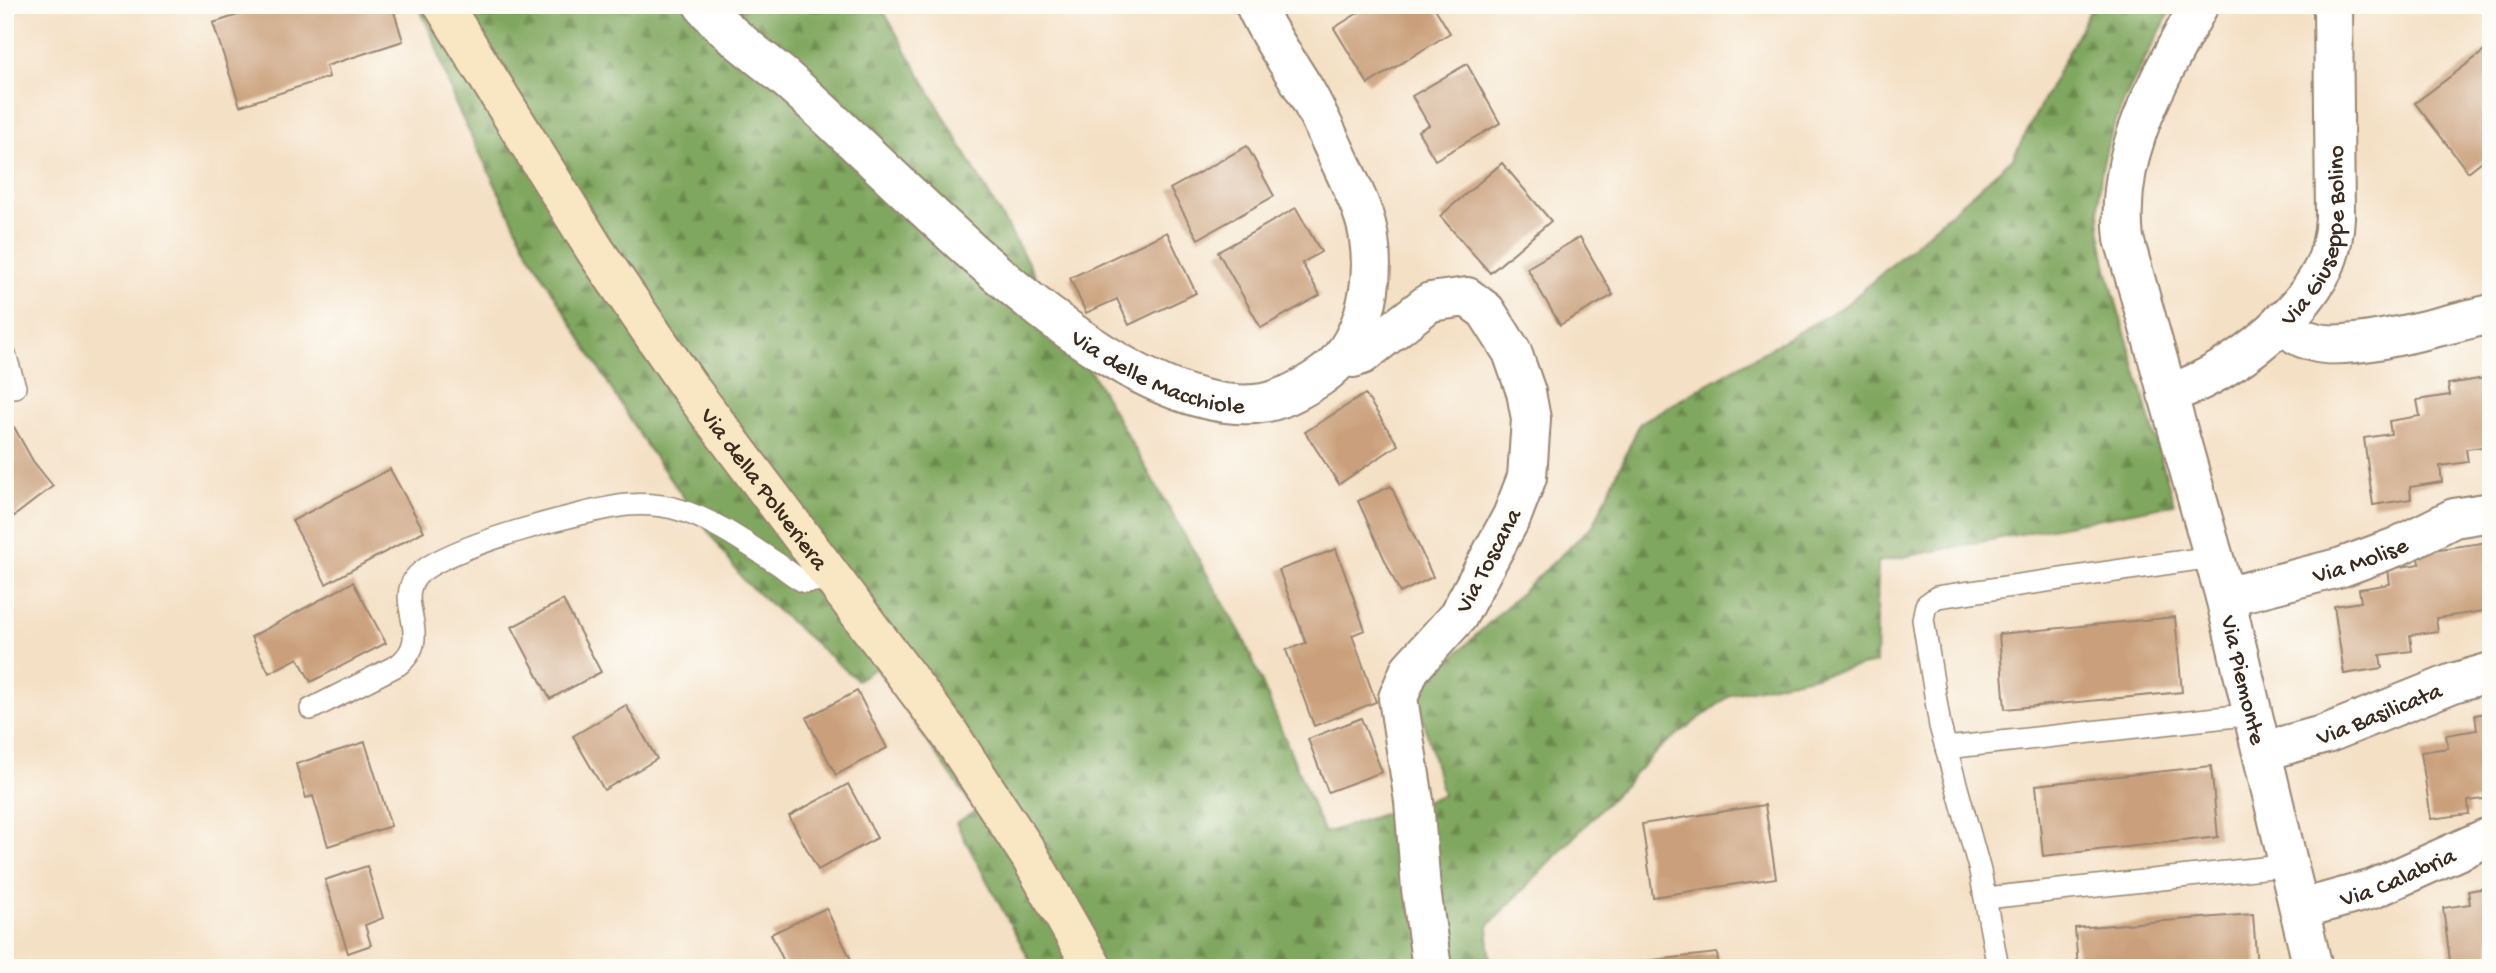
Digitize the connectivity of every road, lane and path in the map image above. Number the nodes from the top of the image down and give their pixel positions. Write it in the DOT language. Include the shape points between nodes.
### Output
graph roads {
  1 [pos="443,5"];
  2 [pos="703,5"];
  3 [pos="1255,5"];
  4 [pos="2199,5"];
  5 [pos="2333,5"];
  6 [pos="2491,314"];
  7 [pos="2281,321"];
  8 [pos="5,354"];
  9 [pos="1343,355"];
  10 [pos="15,387"];
  11 [pos="2167,394"];
  12 [pos="2491,512"];
  13 [pos="2212,557"];
  14 [pos="828,572"];
  15 [pos="2225,597"];
  16 [pos="2491,672"];
  17 [pos="311,709"];
  18 [pos="2254,714"];
  19 [pos="1946,748"];
  20 [pos="2264,751"];
  21 [pos="2491,836"];
  22 [pos="2291,865"];
  23 [pos="1986,898"];
  24 [pos="2301,909"];
  25 [pos="1093,968"];
  26 [pos="1432,968"];
  27 [pos="1998,968"];
  28 [pos="2313,968"];
  1 -- 14 [label="main road, Via della Polveriera" via="645,324"];
  2 -- 9 [label="street, Via delle Macchiole" via="731,35 791,83 1049,317 1133,369 1182,391 1252,404 1279,399 1308,385"];
  3 -- 9 [label="street, Via delle Macchiole" via="1273,43 1313,104 1364,216 1370,251 1369,288 1359,328"];
  4 -- 11 [label="street, Via Piemonte" via="2138,128 2122,187 2122,228 2129,267"];
  5 -- 7 [label="street, Via Giuseppe Bolino" via="2334,234 2317,281"];
  6 -- 7 [label="street" via="2333,344 2302,338"];
  7 -- 11 [label="street, Via Giuseppe Bolino" via="2223,369"];
  8 -- 10 [label="lane"];
  9 -- 26 [label="street, Via Toscana" via="1362,355 1430,302 1467,298 1484,308 1509,346 1529,402 1528,470 1512,516 1458,616 1410,669 1398,698"];
  11 -- 13 [label="street, Via Piemonte"];
  12 -- 15 [label="street, Via Molise" via="2454,518 2342,567"];
  13 -- 15 [label="street, Via Piemonte"];
  13 -- 19 [label="lane" via="1930,600 1923,618"];
  14 -- 17 [label="lane" via="805,582 700,517 666,507 620,506 537,525 467,548 424,570 409,594 415,639 410,654 398,665"];
  14 -- 25 [label="main road, Via della Polveriera" via="977,775"];
  15 -- 18 [label="street, Via Piemonte"];
  16 -- 20 [label="street, Via Basilicata" via="2326,734"];
  18 -- 19 [label="lane"];
  18 -- 20 [label="street, Via Piemonte"];
  19 -- 23 [label="lane"];
  20 -- 22 [label="street, Via Piemonte"];
  21 -- 24 [label="street, Via Calabria" via="2373,889"];
  22 -- 23 [label="lane"];
  22 -- 24 [label="street, Via Piemonte"];
  23 -- 27 [label="lane"];
  24 -- 28 [label="street, Via Piemonte"];
}
